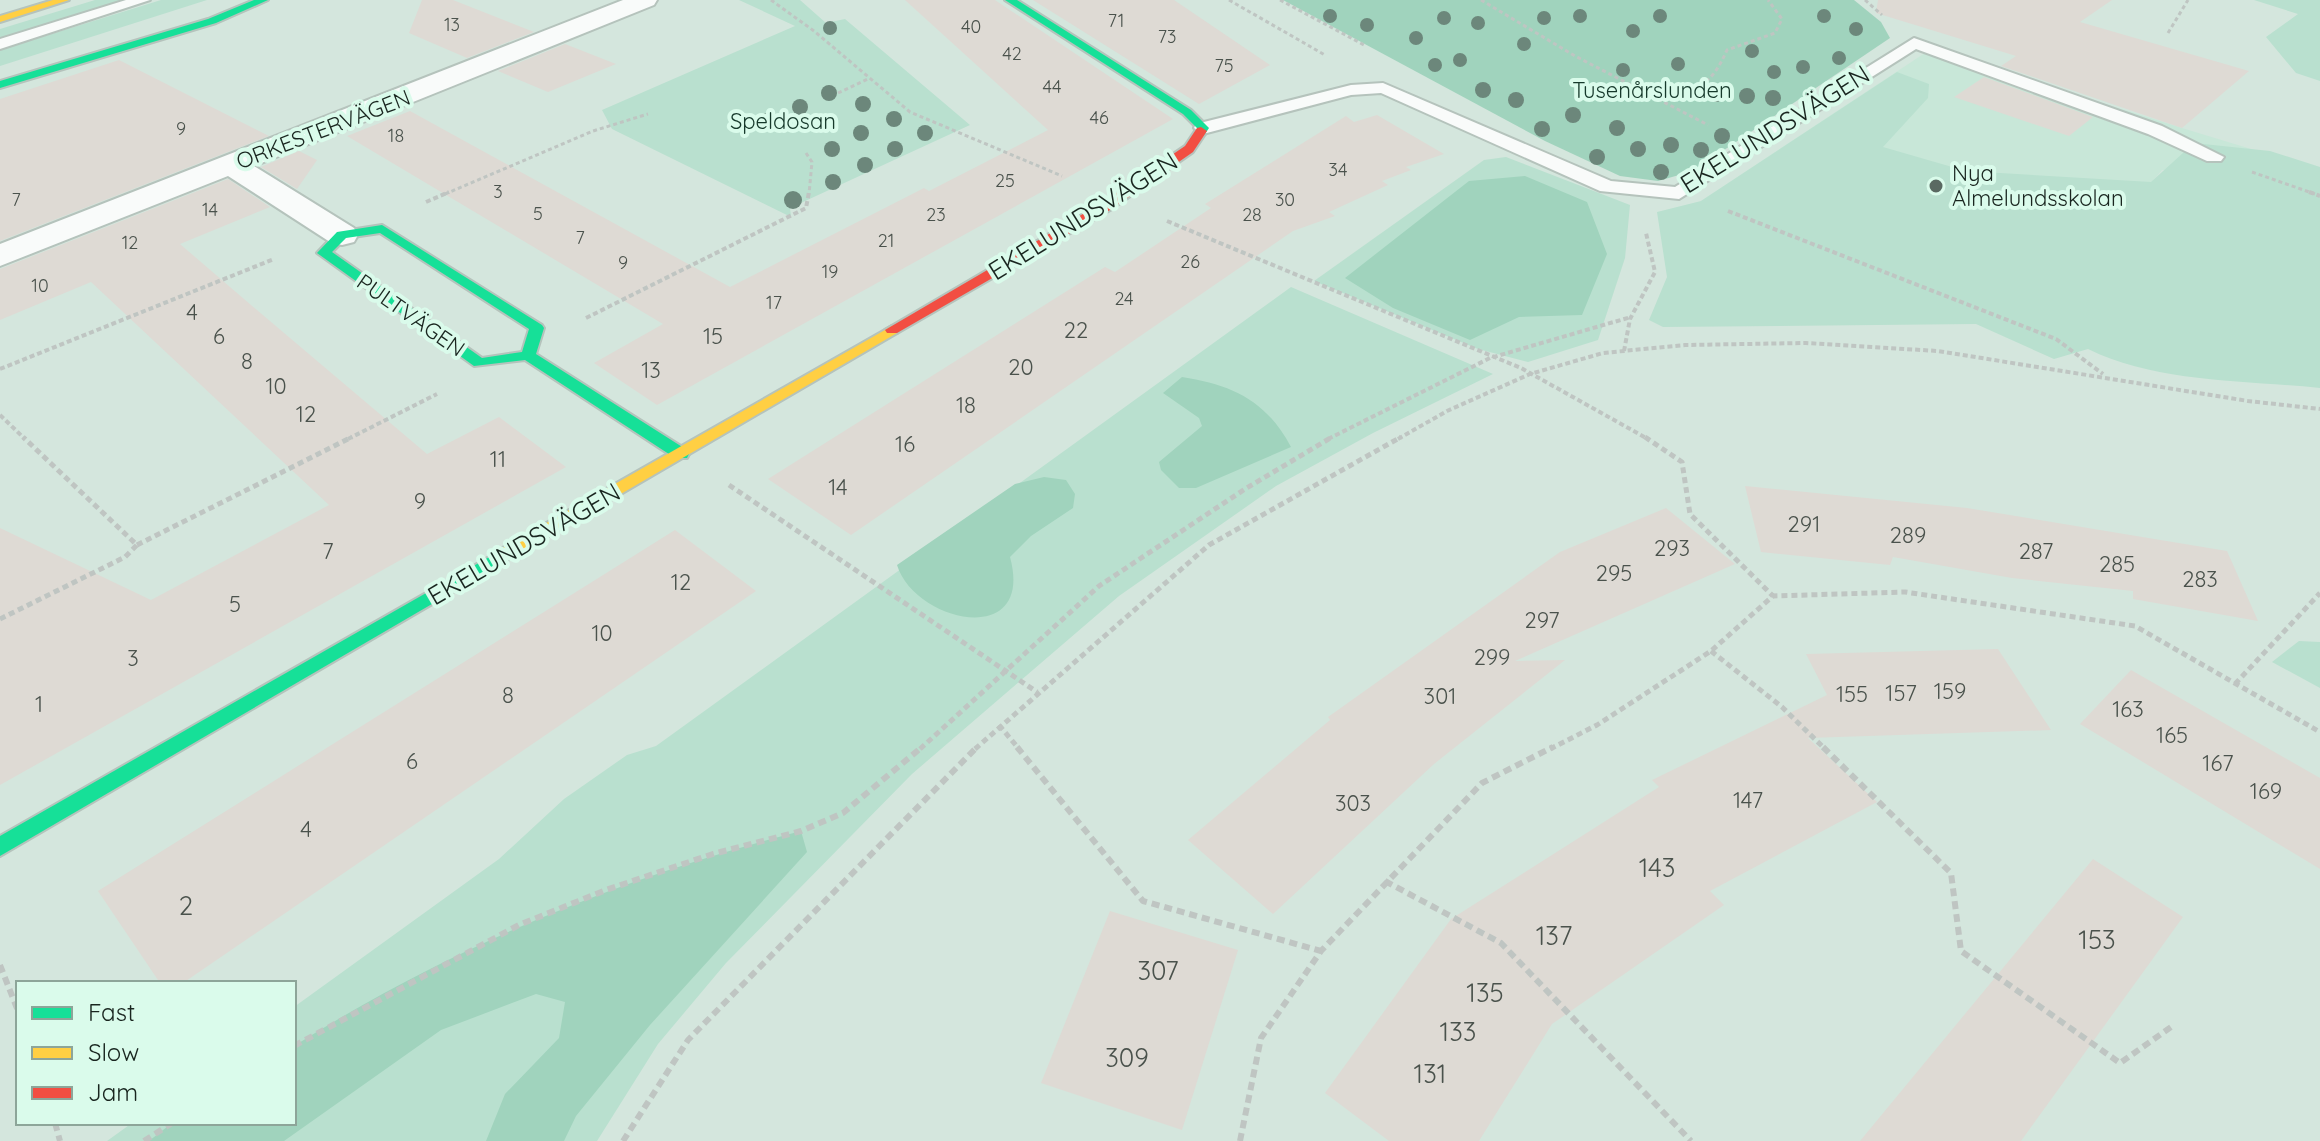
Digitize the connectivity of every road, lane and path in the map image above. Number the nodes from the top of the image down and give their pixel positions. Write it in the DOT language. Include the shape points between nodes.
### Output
graph roads {
  1 [pos="64,0"];
  2 [pos="142,0"];
  3 [pos="263,0"];
  4 [pos="645,0"];
  5 [pos="1010,0"];
  6 [pos="1229,0"];
  7 [pos="1481,0"];
  8 [pos="1768,0"];
  9 [pos="2188,0"];
  10 [pos="0,19"];
  11 [pos="2168,33"];
  12 [pos="0,44"];
  13 [pos="868,79"];
  14 [pos="0,85"];
  15 [pos="1383,88"];
  16 [pos="838,93"];
  17 [pos="1645,95"];
  18 [pos="648,114"];
  19 [pos="1203,128"];
  20 [pos="1761,143"];
  21 [pos="806,153"];
  22 [pos="2214,157"];
  23 [pos="231,165"];
  24 [pos="1643,192"];
  25 [pos="1679,193"];
  26 [pos="2320,196"];
  27 [pos="414,207"];
  28 [pos="336,232"];
  29 [pos="0,256"];
  30 [pos="1631,317"];
  31 [pos="1624,351"];
  32 [pos="532,358"];
  33 [pos="0,369"];
  34 [pos="1530,374"];
  35 [pos="2104,376"];
  36 [pos="444,390"];
  37 [pos="2320,409"];
  38 [pos="0,415"];
  39 [pos="681,454"];
  40 [pos="137,545"];
  41 [pos="2320,593"];
  42 [pos="1773,596"];
  43 [pos="0,619"];
  44 [pos="1711,651"];
  45 [pos="1005,671"];
  46 [pos="2235,684"];
  47 [pos="1037,692"];
  48 [pos="999,725"];
  49 [pos="2320,732"];
  50 [pos="0,847"];
  51 [pos="1385,881"];
  52 [pos="1321,951"];
  53 [pos="0,965"];
  54 [pos="16,1006"];
  55 [pos="2171,1027"];
  56 [pos="296,1045"];
  57 [pos="169,1125"];
  58 [pos="144,1141"];
  59 [pos="623,1141"];
  60 [pos="1240,1141"];
  61 [pos="1691,1141"];
  1 -- 10 [label="street"];
  2 -- 12 [label="lane"];
  3 -- 14 [label="street" via="212,21"];
  4 -- 23 [label="street, ORKESTERVÄGEN"];
  5 -- 19 [label="street" via="1187,112"];
  6 -- 15 [label="path"];
  7 -- 17 [label="path"];
  8 -- 17 [label="path" via="1782,19 1775,33 1727,50 1714,79 1702,89"];
  9 -- 11 [label="path"];
  13 -- 16 [label="path"];
  15 -- 19 [label="lane" via="1339,93"];
  15 -- 24 [label="lane, EKELUNDSVÄGEN" via="1607,187"];
  17 -- 20 [label="path" via="1709,126"];
  18 -- 27 [label="path" via="593,131"];
  19 -- 39 [label="street, EKELUNDSVÄGEN" via="1189,149 1105,207"];
  20 -- 22 [label="lane, EKELUNDSVÄGEN" via="1914,43 2155,130"];
  20 -- 25 [label="lane, EKELUNDSVÄGEN"];
  21 -- 32 [label="path" via="812,162 806,176 806,208 573,324 567,344"];
  22 -- 26 [label="path"];
  23 -- 28 [label="street"];
  23 -- 29 [label="street, ORKESTERVÄGEN"];
  24 -- 25 [label="lane, EKELUNDSVÄGEN"];
  24 -- 30 [label="path" via="1655,272"];
  25 -- 35 [label="path" via="2056,339"];
  28 -- 32 [label="street, PULTVÄGEN" via="382,229 537,328"];
  28 -- 32 [label="street, PULTVÄGEN" via="324,253 479,363"];
  28 -- 33 [label="path" via="303,240 289,253"];
  30 -- 31 [label="path"];
  30 -- 45 [label="path" via="1490,358 1328,439 1099,586"];
  31 -- 34 [label="path"];
  31 -- 35 [label="path" via="1806,343 1938,351"];
  32 -- 39 [label="street"];
  34 -- 42 [label="path" via="1682,462 1690,514"];
  34 -- 47 [label="path" via="1447,411 1209,545"];
  35 -- 37 [label="path"];
  36 -- 40 [label="path"];
  38 -- 40 [label="path"];
  39 -- 45 [label="path"];
  39 -- 50 [label="street, EKELUNDSVÄGEN"];
  40 -- 43 [label="path" via="125,557"];
  41 -- 46 [label="path"];
  42 -- 44 [label="path"];
  42 -- 46 [label="path" via="1905,592 2135,626"];
  44 -- 51 [label="path" via="1597,725 1482,783"];
  44 -- 55 [label="path" via="1782,707 1951,873 1961,951 2120,1063"];
  45 -- 47 [label="path"];
  45 -- 56 [label="path" via="968,709 843,813 801,831 606,890 519,925"];
  46 -- 49 [label="path"];
  47 -- 48 [label="path"];
  48 -- 52 [label="path" via="1143,901"];
  48 -- 59 [label="path" via="688,1040"];
  51 -- 52 [label="path"];
  51 -- 61 [label="path" via="1501,943"];
  52 -- 60 [label="path" via="1261,1038"];
  53 -- 54 [label="path"];
  57 -- 58 [label="path"];
}
